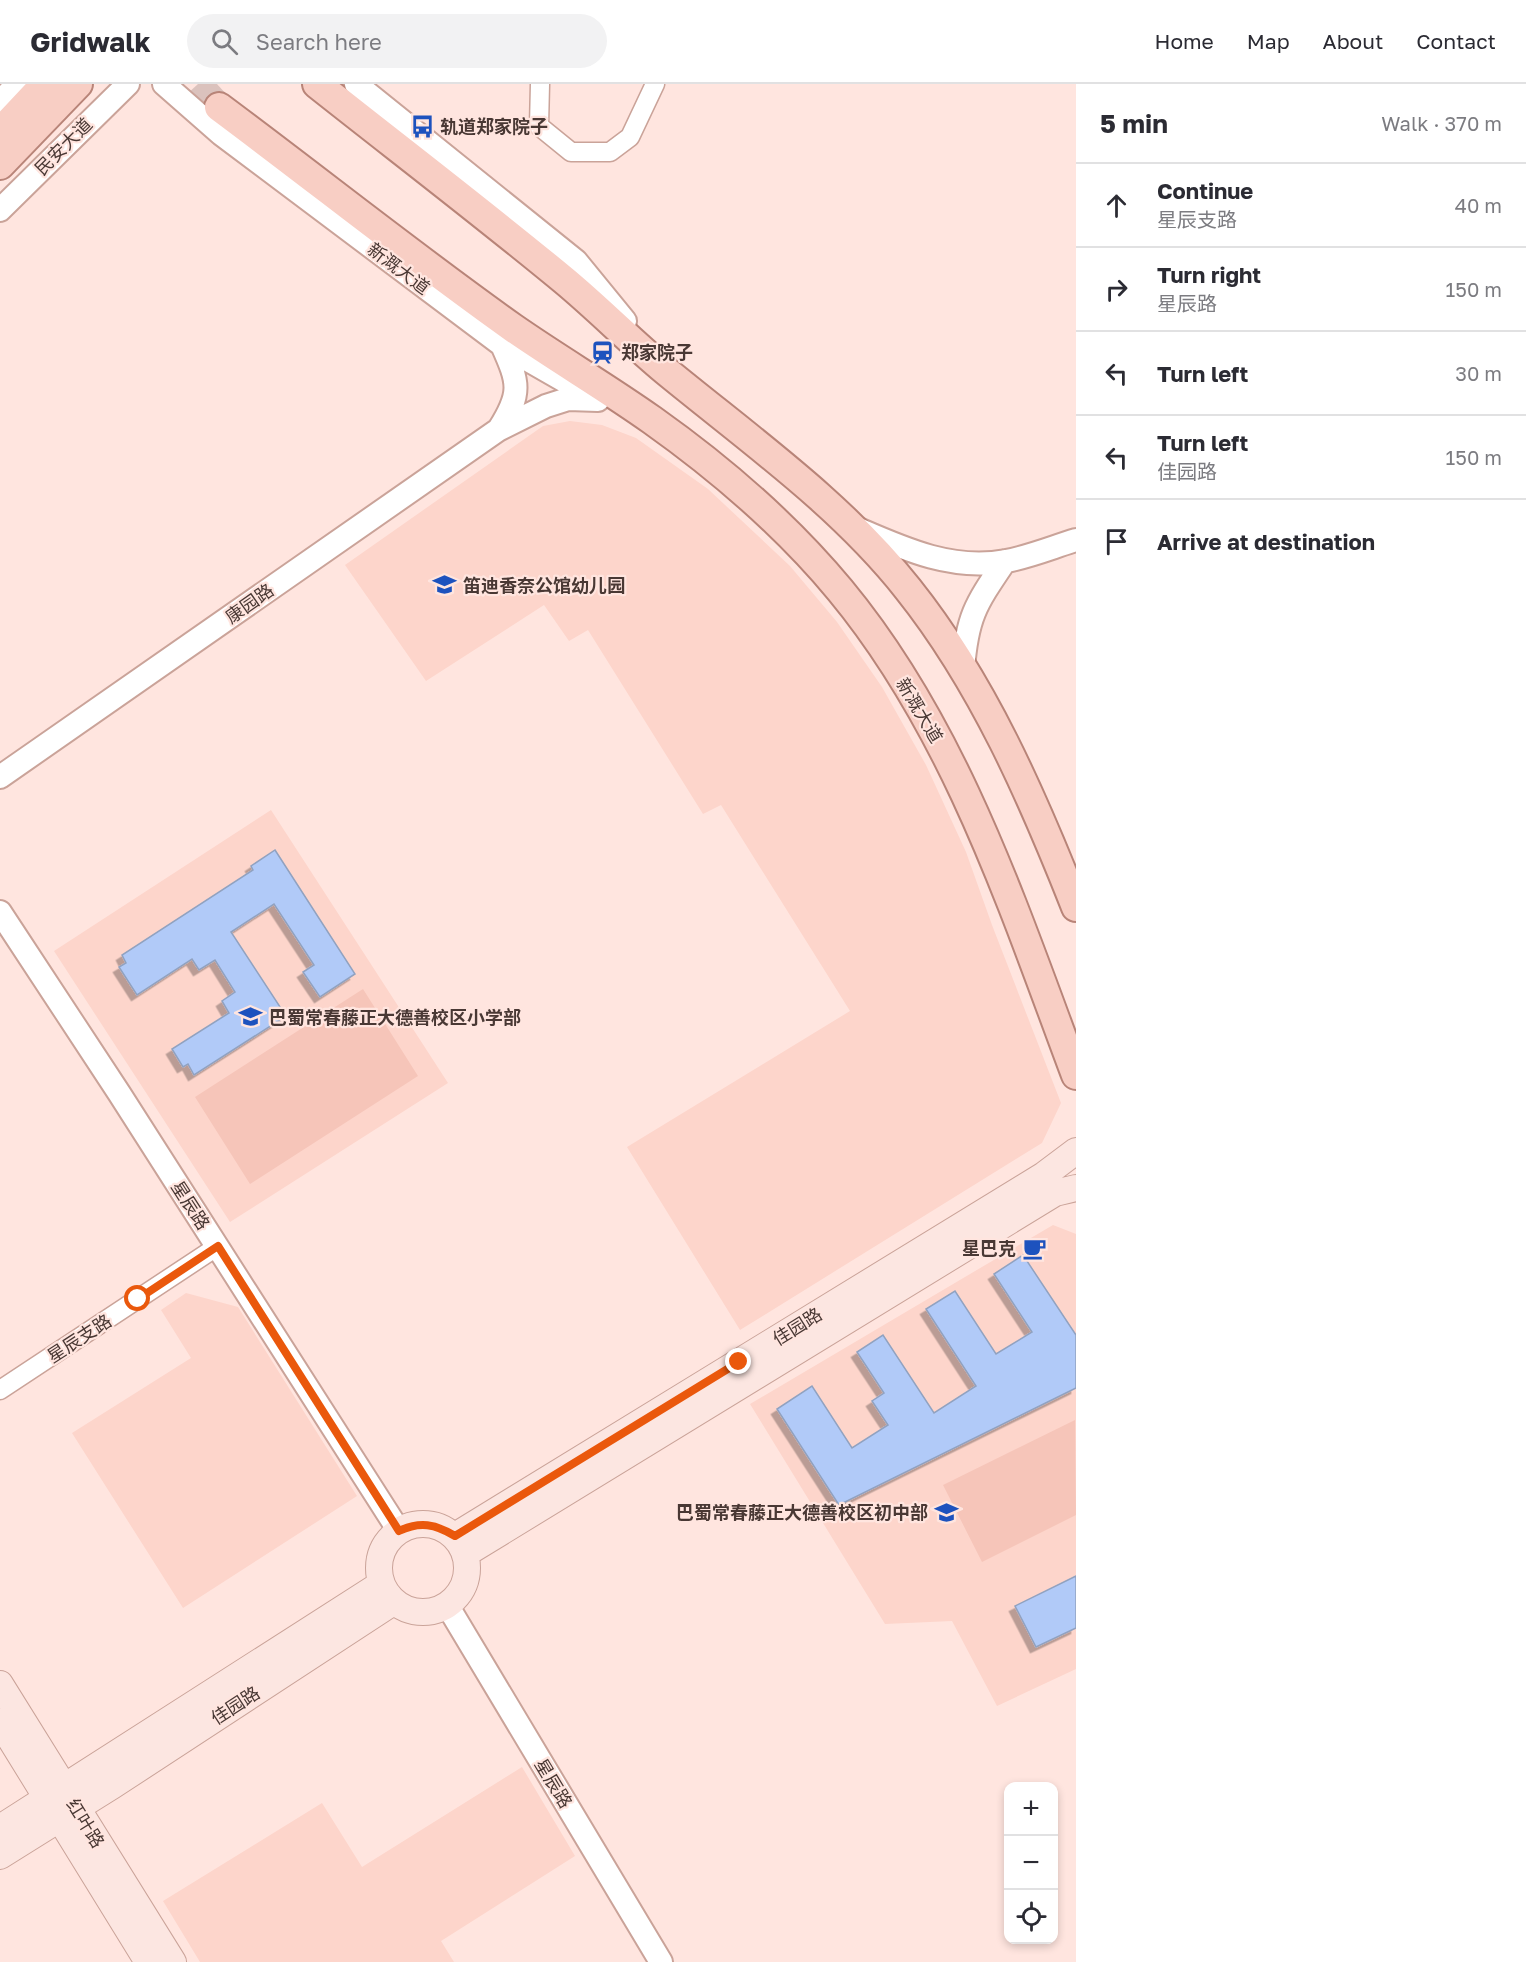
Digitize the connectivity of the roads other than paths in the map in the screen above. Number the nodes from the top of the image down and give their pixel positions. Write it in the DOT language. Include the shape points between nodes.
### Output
graph roads {
  1 [pos="17,84"];
  2 [pos="45,84"];
  3 [pos="78,84"];
  4 [pos="128,84"];
  5 [pos="164,84"];
  6 [pos="188,84"];
  7 [pos="317,84"];
  8 [pos="356,84"];
  9 [pos="540,84"];
  10 [pos="655,84"];
  11 [pos="0,102"];
  12 [pos="220,120"];
  13 [pos="0,132"];
  14 [pos="0,165"];
  15 [pos="0,210"];
  16 [pos="502,345"];
  17 [pos="663,369"];
  18 [pos="598,400"];
  19 [pos="653,421"];
  20 [pos="498,430"];
  21 [pos="848,525"];
  22 [pos="1076,540"];
  23 [pos="1005,561"];
  24 [pos="963,669"];
  25 [pos="0,777"];
  26 [pos="1076,907"];
  27 [pos="0,912"];
  28 [pos="1076,1075"];
  29 [pos="1076,1151"];
  30 [pos="1076,1188"];
  31 [pos="218,1246"];
  32 [pos="0,1390"];
  33 [pos="399,1531"];
  34 [pos="460,1545"];
  35 [pos="387,1593"];
  36 [pos="447,1605"];
  37 [pos="0,1684"];
  38 [pos="0,1722"];
  39 [pos="112,1786"];
  40 [pos="62,1804"];
  41 [pos="0,1828"];
  42 [pos="104,1852"];
  43 [pos="0,1856"];
  44 [pos="148,1962"];
  45 [pos="173,1962"];
  46 [pos="662,1962"];
  1 -- 11 [label="street"];
  2 -- 13 [label="main road"];
  3 -- 14 [label="main road"];
  4 -- 15 [label="street, 民安大道"];
  5 -- 12 [label="street, 新溉大道"];
  6 -- 12 [label="street" via="192,98"];
  7 -- 17 [label="main road" via="566,281"];
  8 -- 17 [label="street" via="576,261"];
  9 -- 10 [label="street" via="539,126 571,152 610,152 630,137"];
  12 -- 16 [label="street, 新溉大道"];
  12 -- 19 [label="main road, 新溉大道" via="513,328"];
  16 -- 18 [label="street, 新溉大道"];
  16 -- 20 [label="street" via="513,369 516,389 514,406"];
  17 -- 21 [label="main road" via="822,498"];
  18 -- 19 [label="street, 新溉大道"];
  18 -- 20 [label="street" via="568,399"];
  19 -- 28 [label="main road, 新溉大道" via="734,483 789,533 842,592 894,666 941,744 995,858"];
  20 -- 25 [label="street, 康园路"];
  21 -- 23 [label="street" via="949,563"];
  21 -- 24 [label="main road" via="908,589"];
  22 -- 23 [label="street"];
  23 -- 24 [label="street" via="977,603 965,633"];
  24 -- 26 [label="main road" via="1046,832"];
  27 -- 31 [label="street, 星辰路"];
  29 -- 34 [label="main road, 佳园路"];
  30 -- 34 [label="main road, 佳园路" via="1055,1193"];
  31 -- 32 [label="street, 星辰支路"];
  31 -- 33 [label="street, 星辰路"];
  33 -- 34 [label="main road" via="424,1524 438,1526"];
  33 -- 35 [label="main road" via="382,1550 379,1562"];
  34 -- 36 [label="main road" via="467,1566 462,1588"];
  35 -- 36 [label="main road" via="413,1611 425,1612"];
  35 -- 39 [label="main road, 佳园路"];
  35 -- 40 [label="main road, 佳园路"];
  36 -- 46 [label="street, 星辰路"];
  37 -- 40 [label="main road, 红叶路"];
  38 -- 40 [label="main road, 红叶路"];
  39 -- 40 [label="main road, 佳园路"];
  39 -- 42 [label="main road" via="100,1819"];
  40 -- 41 [label="main road"];
  40 -- 42 [label="main road, 红叶路"];
  40 -- 43 [label="main road"];
  40 -- 44 [label="main road, 红叶路"];
  42 -- 45 [label="main road, 红叶路"];
}
